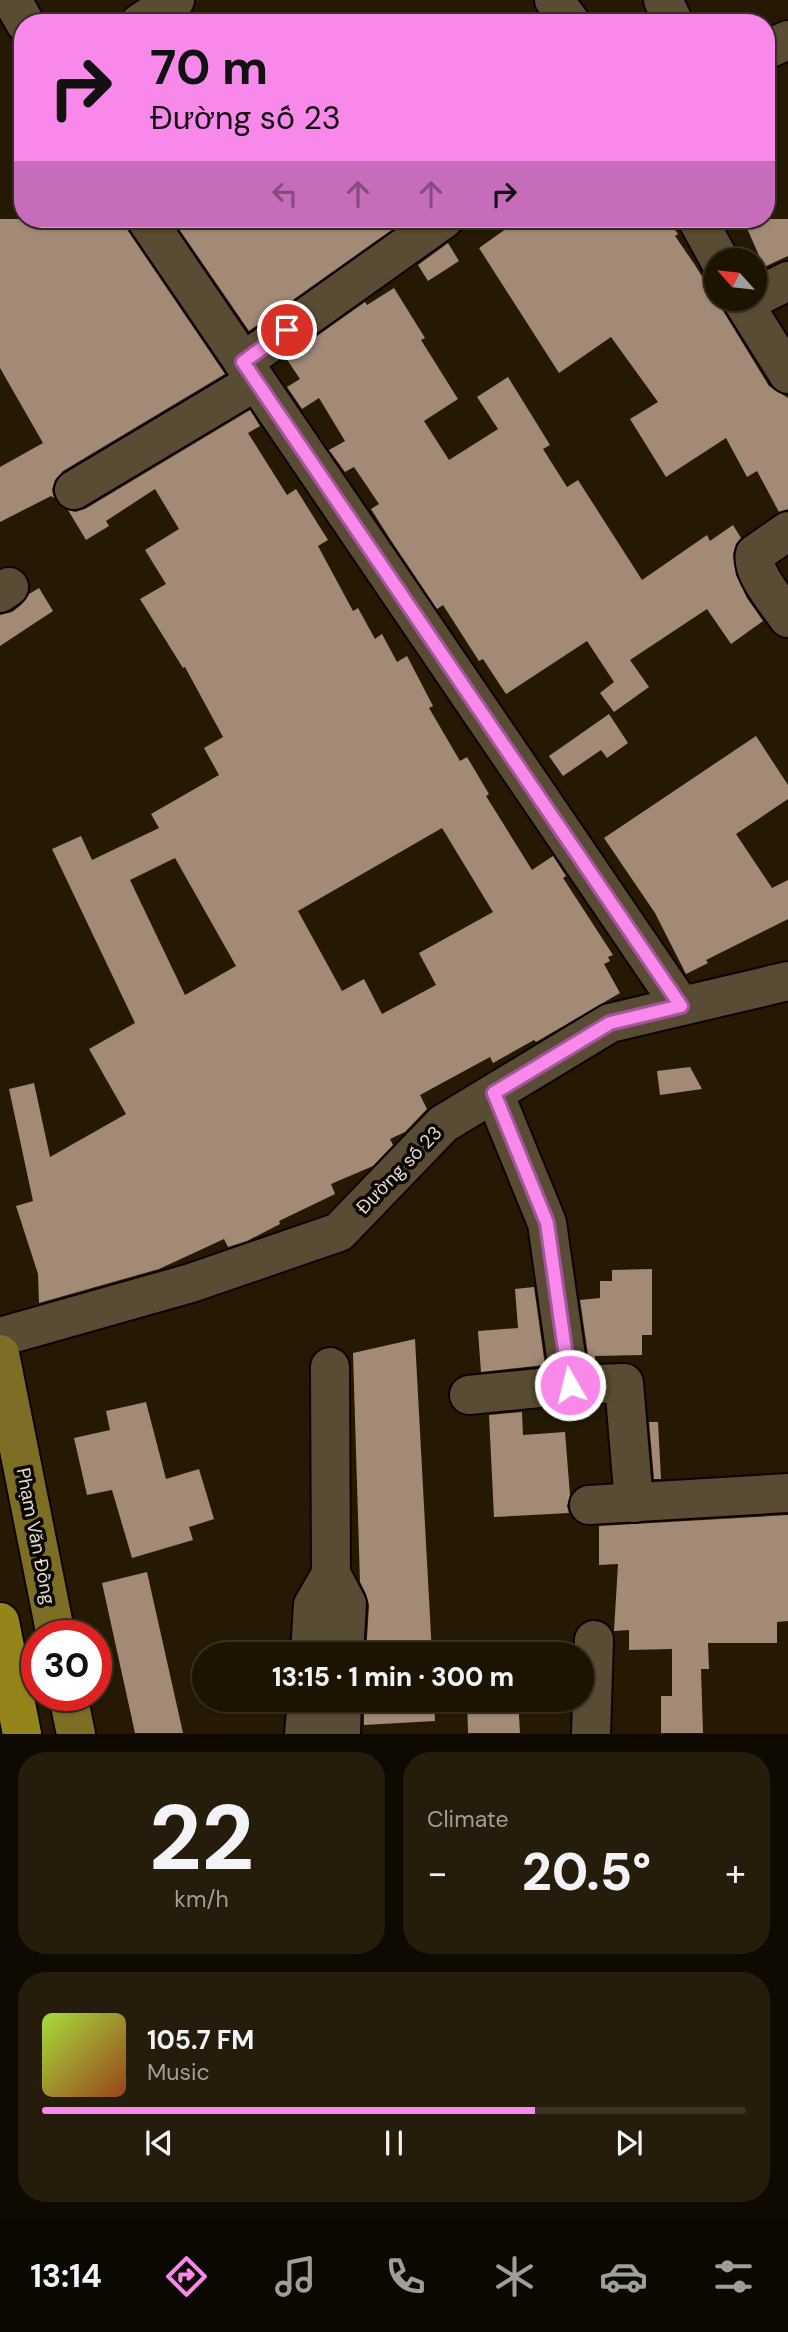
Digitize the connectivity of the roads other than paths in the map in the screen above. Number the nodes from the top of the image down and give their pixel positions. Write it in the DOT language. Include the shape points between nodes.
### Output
graph roads {
  1 [pos="175,0"];
  2 [pos="154,14"];
  3 [pos="152,228"];
  4 [pos="432,228"];
  5 [pos="701,228"];
  6 [pos="713,248"];
  7 [pos="788,281"];
  8 [pos="767,291"];
  9 [pos="754,312"];
  10 [pos="249,371"];
  11 [pos="788,374"];
  12 [pos="74,490"];
  13 [pos="788,531"];
  14 [pos="788,618"];
  15 [pos="788,981"];
  16 [pos="681,1006"];
  17 [pos="494,1093"];
  18 [pos="0,1337"];
  19 [pos="0,1354"];
  20 [pos="330,1367"];
  21 [pos="570,1385"];
  22 [pos="469,1395"];
  23 [pos="788,1493"];
  24 [pos="634,1503"];
  25 [pos="589,1505"];
  26 [pos="331,1574"];
  27 [pos="53,1620"];
  28 [pos="0,1622"];
  29 [pos="594,1640"];
  30 [pos="311,1642"];
  31 [pos="345,1642"];
  32 [pos="71,1711"];
  33 [pos="306,1712"];
  34 [pos="342,1712"];
  35 [pos="22,1734"];
  36 [pos="76,1734"];
  37 [pos="304,1734"];
  38 [pos="341,1734"];
  39 [pos="591,1734"];
  1 -- 2 [label="street"];
  3 -- 10 [label="street"];
  4 -- 10 [label="street"];
  5 -- 6 [label="street"];
  7 -- 8 [label="street"];
  9 -- 11 [label="street"];
  10 -- 12 [label="street"];
  10 -- 16 [label="street"];
  13 -- 14 [label="street" via="755,554 753,561"];
  15 -- 16 [label="street, Đường số 23"];
  16 -- 17 [label="street, Đường số 23" via="610,1023"];
  17 -- 18 [label="street, Đường số 23" via="443,1125 339,1232 191,1283"];
  17 -- 21 [label="street" via="547,1223"];
  19 -- 27 [label="main road, Phạm Văn Đồng"];
  20 -- 26 [label="street"];
  21 -- 22 [label="street"];
  21 -- 24 [label="street" via="624,1383"];
  23 -- 24 [label="street"];
  24 -- 25 [label="street"];
  26 -- 30 [label="street" via="313,1605"];
  26 -- 31 [label="street" via="347,1604"];
  28 -- 35 [label="highway"];
  29 -- 39 [label="street"];
  32 -- 36 [label="main road"];
  33 -- 37 [label="street"];
  34 -- 38 [label="street"];
}
